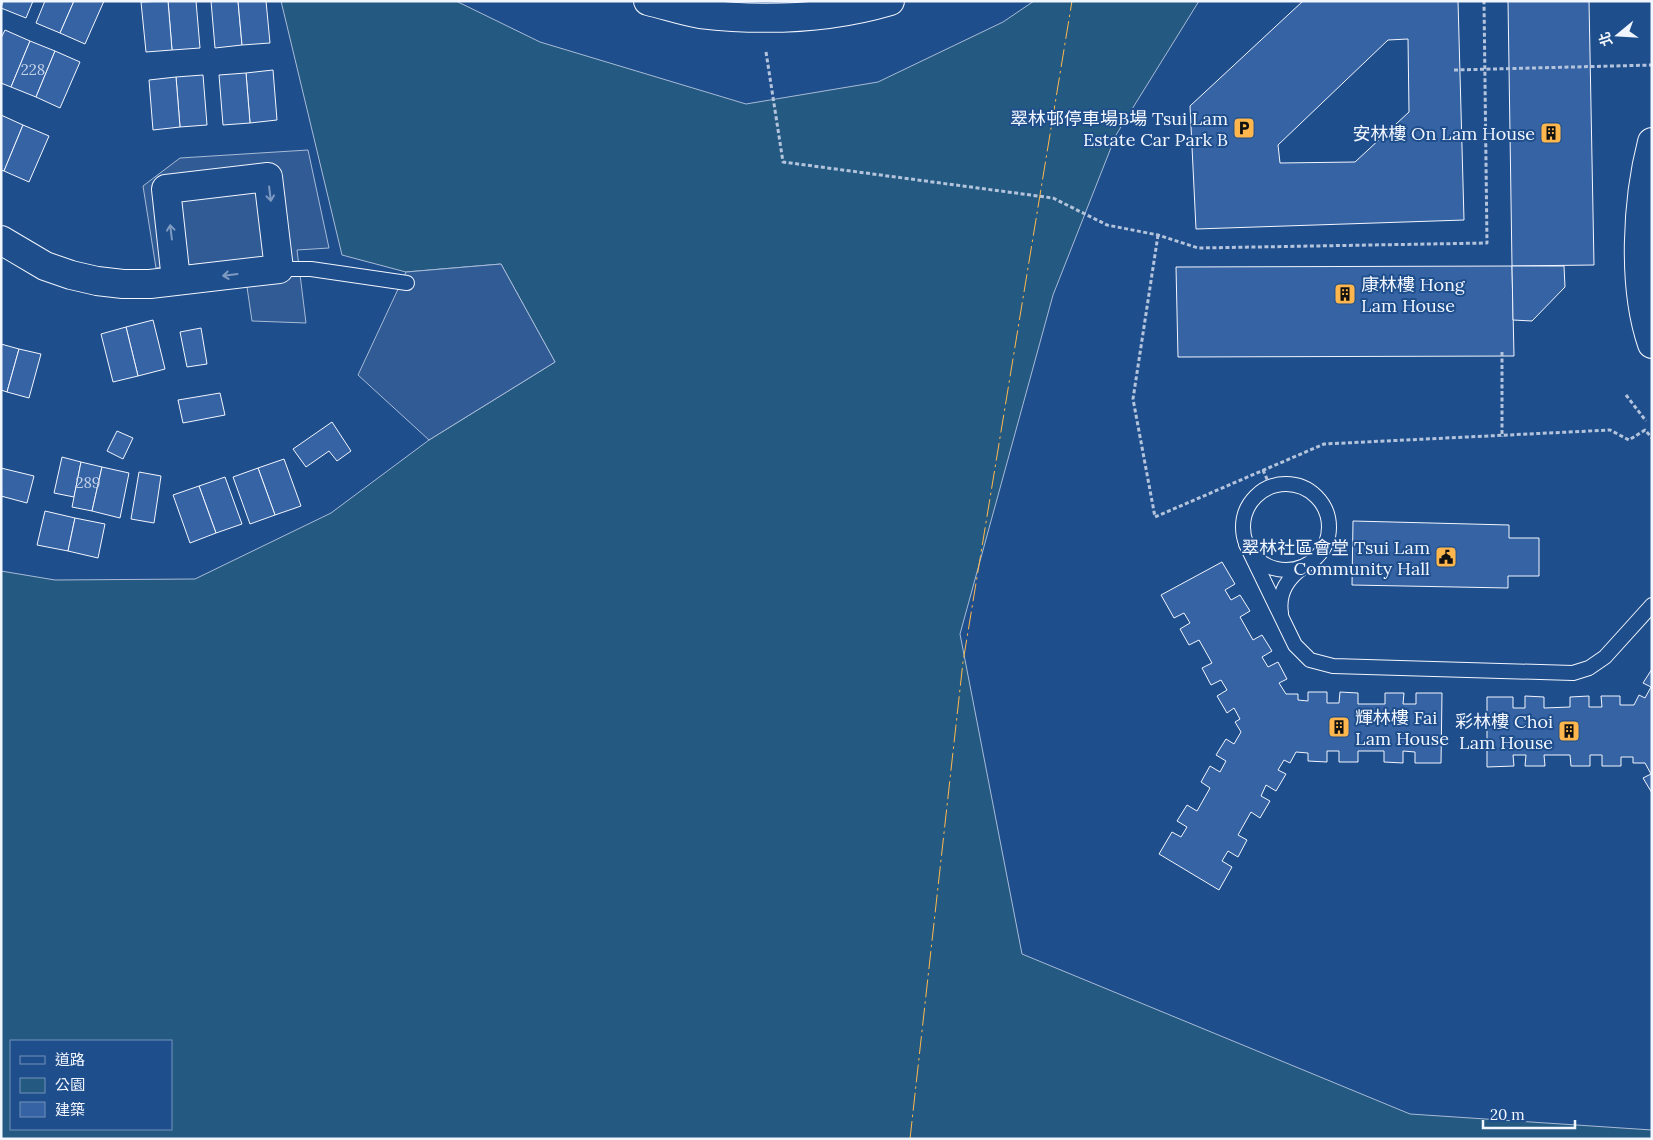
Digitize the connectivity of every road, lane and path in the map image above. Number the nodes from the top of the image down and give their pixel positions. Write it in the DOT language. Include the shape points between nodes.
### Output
graph roads {
  1 [pos="648,1"];
  2 [pos="890,1"];
  3 [pos="1484,1"];
  4 [pos="766,52"];
  5 [pos="1652,65"];
  6 [pos="1454,70"];
  7 [pos="1652,142"];
  8 [pos="1158,234"];
  9 [pos="1,240"];
  10 [pos="279,269"];
  11 [pos="176,280"];
  12 [pos="407,283"];
  13 [pos="1652,344"];
  14 [pos="1502,352"];
  15 [pos="1626,394"];
  16 [pos="1646,421"];
  17 [pos="1502,437"];
  18 [pos="1652,438"];
  19 [pos="1263,470"];
  20 [pos="1270,486"];
  21 [pos="1246,544"];
  22 [pos="1305,566"];
  23 [pos="1652,605"];
  24 [pos="1282,618"];
  1 -- 2 [label="street" via="698,13 756,18 829,14"];
  3 -- 8 [label="path" via="1487,243 1198,248"];
  4 -- 8 [label="path" via="784,162 1053,198 1108,225"];
  5 -- 6 [label="path, bridge"];
  7 -- 13 [label="street" via="1641,195 1639,233 1643,304"];
  8 -- 19 [label="path" via="1133,399 1155,517"];
  9 -- 11 [label="street" via="45,266 88,279 123,284"];
  10 -- 11 [label="street, one-way"];
  11 -- 10 [label="street, one-way" via="166,189 268,177"];
  10 -- 12 [label="lane" via="311,268"];
  14 -- 17 [label="path"];
  15 -- 16 [label="path"];
  17 -- 18 [label="path" via="1610,430 1629,440 1645,430"];
  17 -- 19 [label="path" via="1324,444"];
  19 -- 20 [label="path"];
  20 -- 21 [label="lane" via="1258,493 1243,516"];
  20 -- 22 [label="lane" via="1298,485 1322,502 1329,530 1325,545"];
  21 -- 22 [label="lane" via="1259,560 1277,569"];
  21 -- 24 [label="lane"];
  22 -- 24 [label="lane" via="1285,586 1280,606"];
  23 -- 24 [label="lane" via="1605,658 1573,673 1333,666 1304,656"];
}
